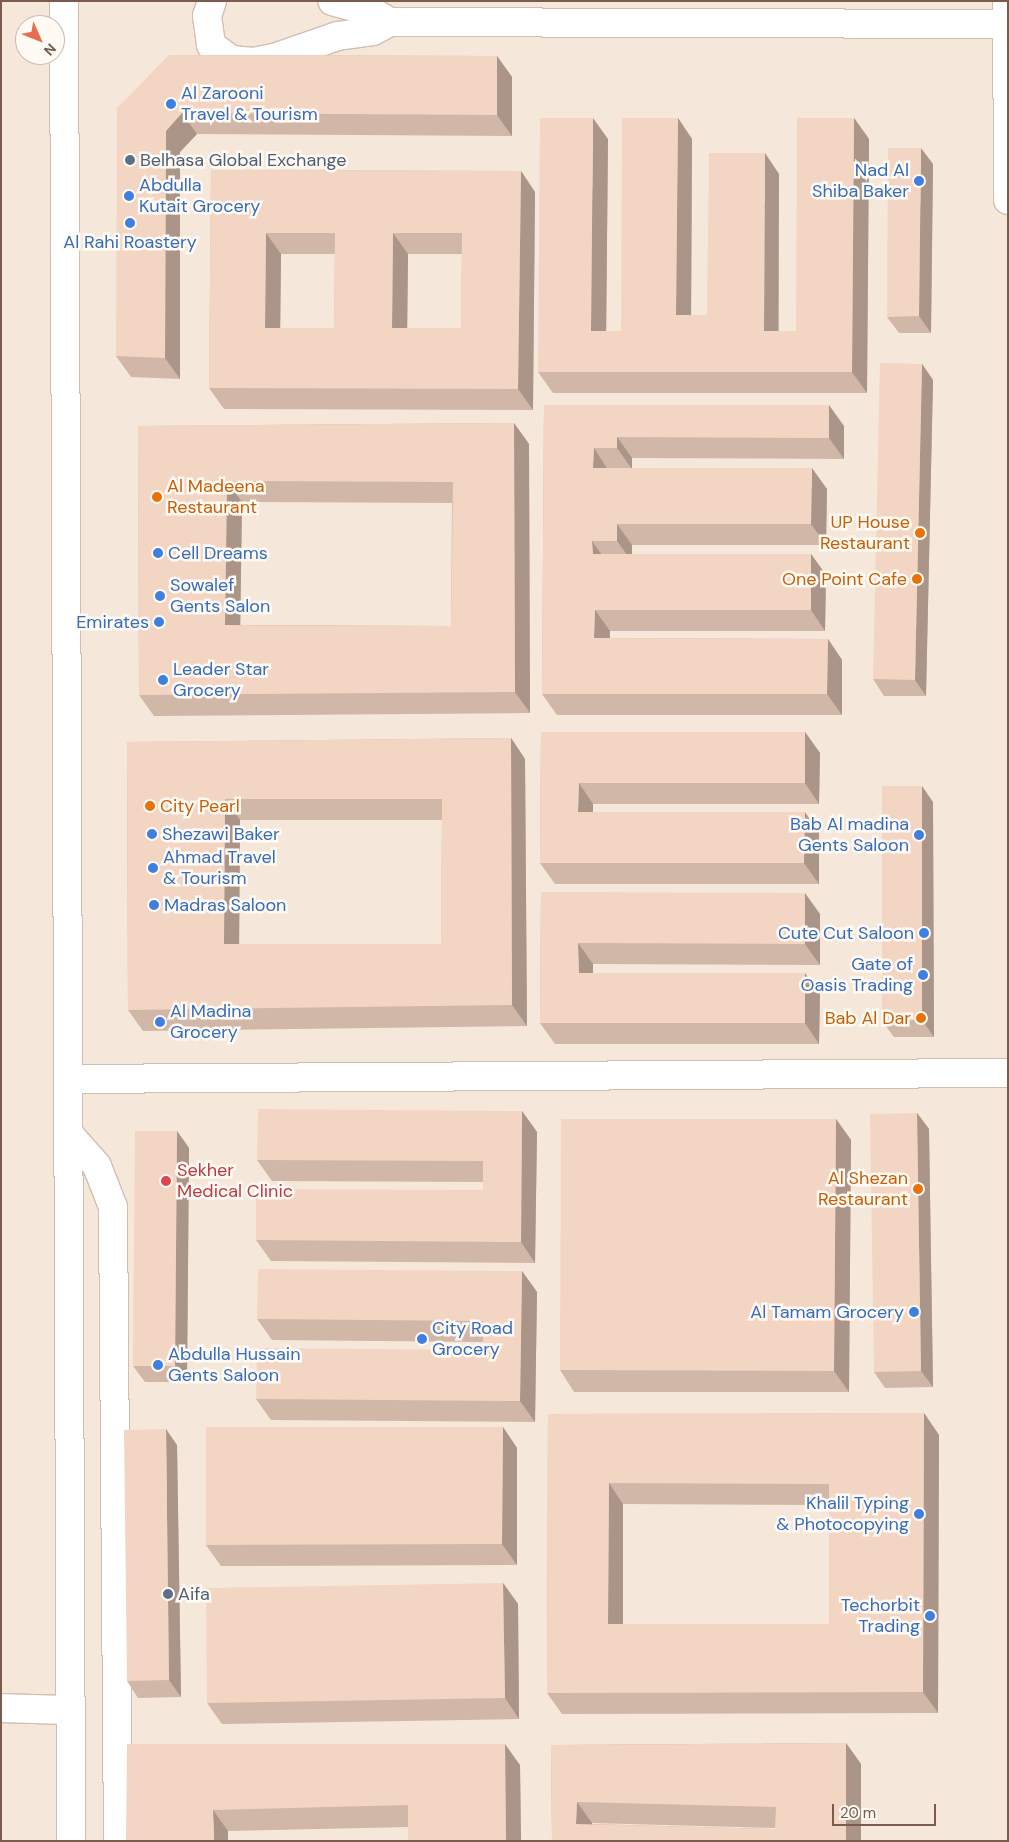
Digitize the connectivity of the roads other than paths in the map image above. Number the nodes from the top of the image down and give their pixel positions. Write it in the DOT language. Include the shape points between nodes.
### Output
graph roads {
  1 [pos="64,1"];
  2 [pos="212,1"];
  3 [pos="332,1"];
  4 [pos="518,12"];
  5 [pos="1007,12"];
  6 [pos="390,22"];
  7 [pos="1008,200"];
  8 [pos="1008,1073"];
  9 [pos="68,1079"];
  10 [pos="68,1133"];
  11 [pos="1,1708"];
  12 [pos="70,1710"];
  13 [pos="71,1841"];
  14 [pos="118,1841"];
  1 -- 9 [label="street"];
  2 -- 6 [label="street" via="207,16 211,45 232,60 253,62 274,58 338,36 373,31"];
  3 -- 6 [label="street" via="373,12"];
  4 -- 5 [label="street"];
  4 -- 6 [label="street"];
  5 -- 7 [label="street"];
  8 -- 9 [label="street"];
  9 -- 10 [label="street"];
  10 -- 12 [label="street"];
  10 -- 14 [label="street" via="97,1166 113,1207"];
  11 -- 12 [label="street"];
  12 -- 13 [label="street"];
}
